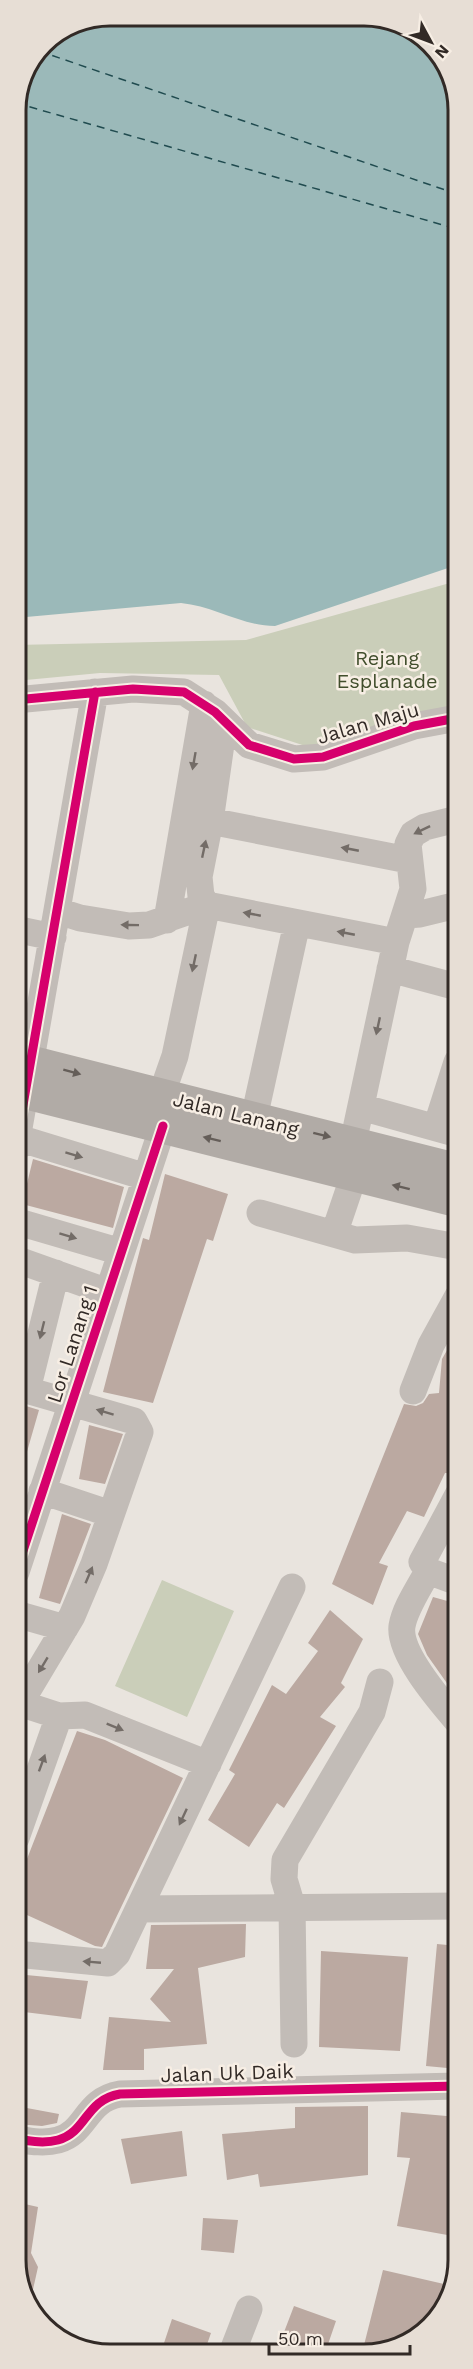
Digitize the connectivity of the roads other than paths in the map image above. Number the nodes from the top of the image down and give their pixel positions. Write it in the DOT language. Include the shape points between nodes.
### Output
graph roads {
  1 [pos="95,692"];
  2 [pos="26,699"];
  3 [pos="204,704"];
  4 [pos="448,720"];
  5 [pos="224,723"];
  6 [pos="210,821"];
  7 [pos="448,822"];
  8 [pos="408,860"];
  9 [pos="207,905"];
  10 [pos="448,907"];
  11 [pos="406,915"];
  12 [pos="166,920"];
  13 [pos="297,923"];
  14 [pos="56,924"];
  15 [pos="26,928"];
  16 [pos="396,942"];
  17 [pos="390,969"];
  18 [pos="448,984"];
  19 [pos="26,1057"];
  20 [pos="26,1076"];
  21 [pos="361,1107"];
  22 [pos="162,1111"];
  23 [pos="254,1118"];
  24 [pos="447,1131"];
  25 [pos="353,1143"];
  26 [pos="26,1145"];
  27 [pos="448,1167"];
  28 [pos="354,1175"];
  29 [pos="146,1177"];
  30 [pos="448,1198"];
  31 [pos="260,1214"];
  32 [pos="26,1224"];
  33 [pos="334,1234"];
  34 [pos="448,1245"];
  35 [pos="121,1252"];
  36 [pos="26,1263"];
  37 [pos="56,1273"];
  38 [pos="108,1292"];
  39 [pos="448,1315"];
  40 [pos="26,1372"];
  41 [pos="26,1389"];
  42 [pos="413,1391"];
  43 [pos="72,1402"];
  44 [pos="42,1491"];
  45 [pos="111,1514"];
  46 [pos="448,1514"];
  47 [pos="26,1541"];
  48 [pos="428,1571"];
  49 [pos="448,1578"];
  50 [pos="292,1587"];
  51 [pos="26,1617"];
  52 [pos="65,1628"];
  53 [pos="380,1682"];
  54 [pos="26,1689"];
  55 [pos="26,1705"];
  56 [pos="448,1707"];
  57 [pos="59,1716"];
  58 [pos="208,1764"];
  59 [pos="26,1810"];
  60 [pos="292,1906"];
  61 [pos="448,1906"];
  62 [pos="140,1909"];
  63 [pos="26,1955"];
  64 [pos="294,2044"];
  65 [pos="448,2086"];
  66 [pos="26,2141"];
  67 [pos="249,2309"];
  68 [pos="235,2344"];
  1 -- 2 [label="street, Jalan Maju"];
  1 -- 3 [label="street, Jalan Maju" via="155,688 184,692"];
  1 -- 14 [label="street"];
  3 -- 5 [label="street, Jalan Maju"];
  3 -- 12 [label="street, one-way"];
  4 -- 5 [label="street, Jalan Maju" via="414,726 323,757 294,759 249,745"];
  5 -- 6 [label="street"];
  8 -- 6 [label="street, one-way"];
  9 -- 6 [label="street, one-way" via="201,896 199,877"];
  7 -- 8 [label="street, one-way" via="413,834 408,844"];
  8 -- 11 [label="street" via="413,889"];
  9 -- 12 [label="street"];
  13 -- 9 [label="street, one-way"];
  9 -- 22 [label="street, Lor Lanang 1, one-way"];
  10 -- 11 [label="street"];
  11 -- 16 [label="street"];
  12 -- 14 [label="street, one-way" via="129,926 80,918"];
  16 -- 13 [label="street, one-way"];
  13 -- 23 [label="street"];
  14 -- 15 [label="street"];
  14 -- 19 [label="street"];
  16 -- 17 [label="street"];
  17 -- 18 [label="street"];
  17 -- 21 [label="street, one-way"];
  20 -- 22 [label="main road, Jalan Lanang"];
  21 -- 24 [label="street"];
  21 -- 25 [label="street"];
  22 -- 23 [label="main road, Jalan Lanang"];
  28 -- 22 [label="main road, Jalan Lanang, one-way"];
  22 -- 29 [label="street, Lor Lanang 1"];
  23 -- 25 [label="main road, Jalan Lanang, one-way"];
  25 -- 27 [label="main road, Jalan Lanang"];
  26 -- 29 [label="street, one-way"];
  30 -- 28 [label="main road, Jalan Lanang, one-way"];
  28 -- 33 [label="street"];
  29 -- 35 [label="street, Lor Lanang 1"];
  31 -- 33 [label="street"];
  32 -- 35 [label="street, one-way"];
  33 -- 34 [label="street" via="364,1242 407,1238"];
  35 -- 38 [label="street, Lor Lanang 1"];
  36 -- 37 [label="street"];
  37 -- 38 [label="street"];
  37 -- 40 [label="street, one-way"];
  38 -- 43 [label="street, Lor Lanang 1"];
  39 -- 42 [label="street"];
  41 -- 43 [label="street"];
  43 -- 44 [label="street, Lor Lanang 1"];
  45 -- 43 [label="street, one-way" via="140,1428 134,1421"];
  44 -- 45 [label="street"];
  44 -- 47 [label="street, Lor Lanang 1"];
  52 -- 45 [label="street, one-way"];
  46 -- 48 [label="street" via="422,1562"];
  48 -- 49 [label="street"];
  48 -- 56 [label="street" via="402,1623 403,1642 414,1664"];
  50 -- 58 [label="street"];
  51 -- 52 [label="street"];
  52 -- 54 [label="street, one-way"];
  53 -- 60 [label="street" via="372,1712 285,1860 284,1879"];
  55 -- 57 [label="street"];
  57 -- 58 [label="street, one-way" via="85,1715"];
  59 -- 57 [label="street, one-way"];
  58 -- 62 [label="street, one-way"];
  60 -- 61 [label="street"];
  60 -- 62 [label="street"];
  60 -- 64 [label="street"];
  62 -- 63 [label="street, one-way" via="117,1954 108,1963"];
  65 -- 66 [label="street, Jalan Uk Daik" via="120,2094 106,2096 78,2126 58,2140"];
  67 -- 68 [label="street"];
}
